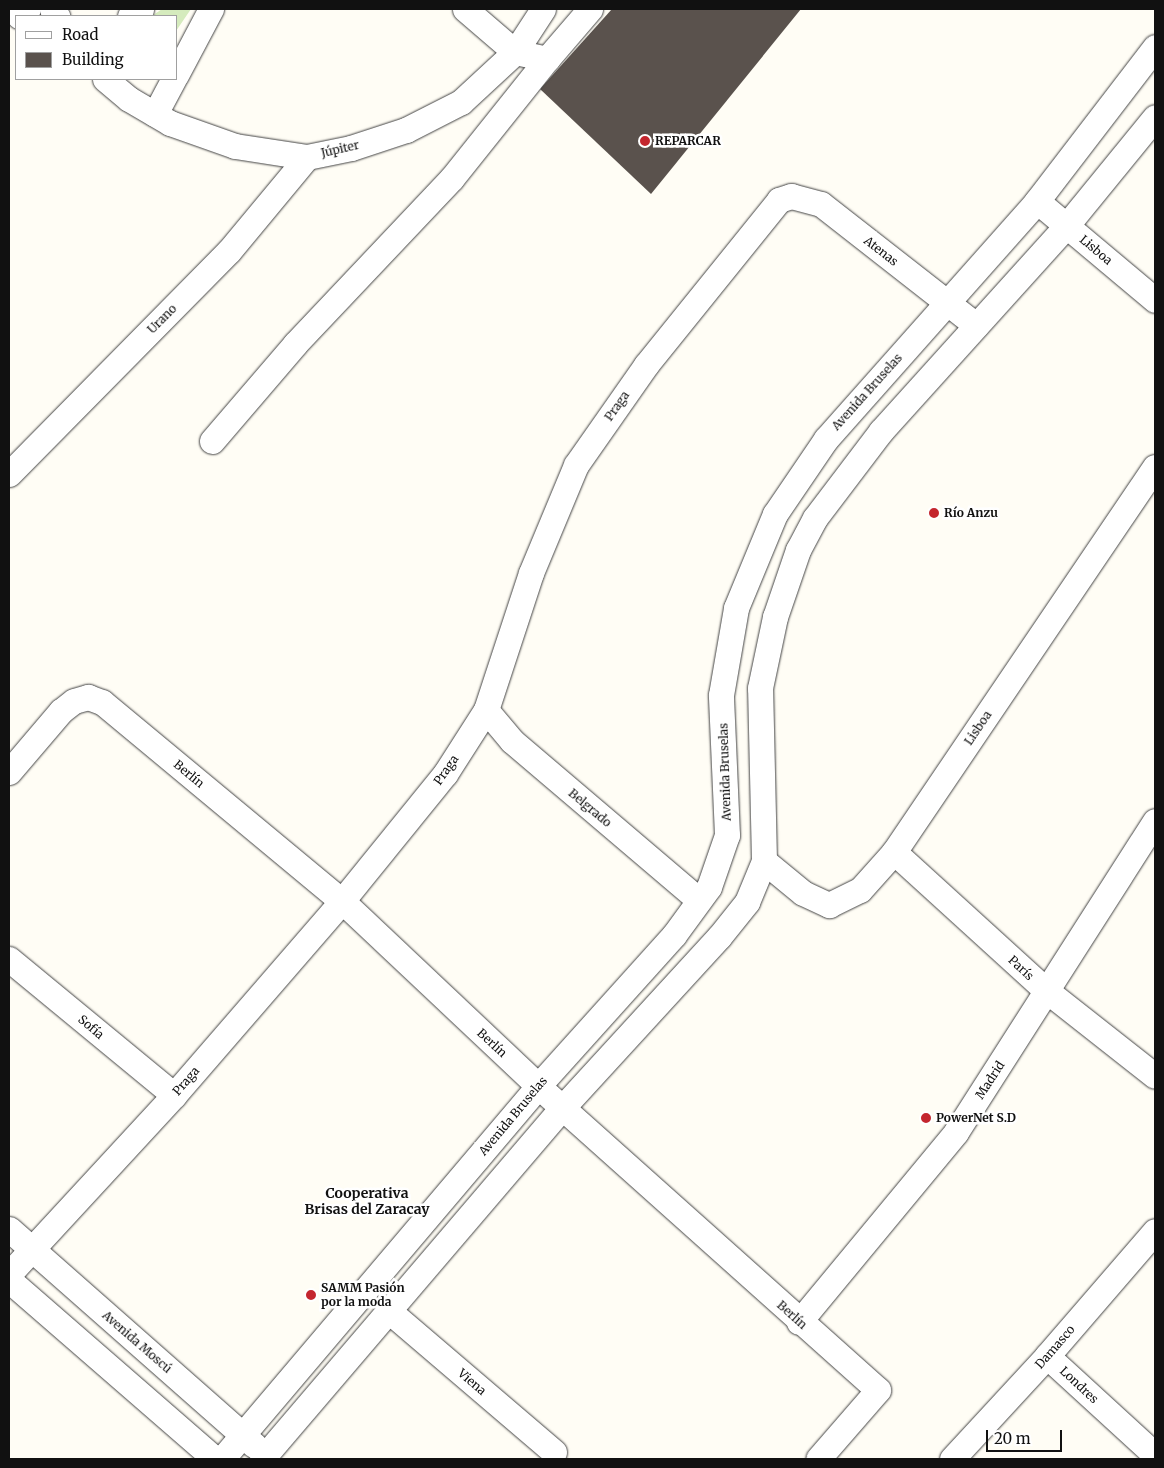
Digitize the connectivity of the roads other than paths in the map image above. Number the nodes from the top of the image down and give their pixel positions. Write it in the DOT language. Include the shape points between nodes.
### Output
graph roads {
  1 [pos="211,9"];
  2 [pos="465,9"];
  3 [pos="543,9"];
  4 [pos="590,9"];
  5 [pos="1155,47"];
  6 [pos="515,52"];
  7 [pos="547,59"];
  8 [pos="178,71"];
  9 [pos="106,80"];
  10 [pos="173,80"];
  11 [pos="154,114"];
  12 [pos="1155,117"];
  13 [pos="307,157"];
  14 [pos="779,200"];
  15 [pos="1037,201"];
  16 [pos="1066,225"];
  17 [pos="1155,300"];
  18 [pos="948,302"];
  19 [pos="976,325"];
  20 [pos="212,441"];
  21 [pos="1155,467"];
  22 [pos="9,474"];
  23 [pos="486,710"];
  24 [pos="9,772"];
  25 [pos="1155,821"];
  26 [pos="894,852"];
  27 [pos="764,861"];
  28 [pos="699,900"];
  29 [pos="342,901"];
  30 [pos="9,959"];
  31 [pos="1046,992"];
  32 [pos="1155,1076"];
  33 [pos="538,1086"];
  34 [pos="174,1095"];
  35 [pos="563,1107"];
  36 [pos="9,1229"];
  37 [pos="1155,1231"];
  38 [pos="32,1249"];
  39 [pos="9,1274"];
  40 [pos="9,1280"];
  41 [pos="389,1311"];
  42 [pos="799,1322"];
  43 [pos="1048,1356"];
  44 [pos="243,1435"];
  45 [pos="554,1452"];
  46 [pos="1155,1455"];
  47 [pos="264,1457"];
  48 [pos="215,1459"];
  49 [pos="222,1459"];
  50 [pos="818,1459"];
  51 [pos="952,1459"];
  1 -- 8 [label="street"];
  2 -- 6 [label="street"];
  3 -- 6 [label="street, Júpiter"];
  4 -- 7 [label="street"];
  5 -- 15 [label="street, Avenida Bruselas"];
  6 -- 7 [label="street"];
  6 -- 13 [label="street, Júpiter" via="461,102 406,130 351,148"];
  7 -- 20 [label="street" via="452,178 295,344"];
  9 -- 11 [label="street, Júpiter"];
  10 -- 11 [label="street"];
  11 -- 13 [label="street, Júpiter" via="235,146"];
  12 -- 16 [label="street"];
  13 -- 22 [label="street, Urano" via="229,251"];
  14 -- 18 [label="street, Atenas" via="791,196 820,204"];
  14 -- 23 [label="street, Praga" via="646,365 576,465 531,573"];
  15 -- 16 [label="street, Lisboa"];
  15 -- 18 [label="street, Avenida Bruselas"];
  16 -- 17 [label="street, Lisboa"];
  16 -- 19 [label="street"];
  18 -- 19 [label="street, Atenas"];
  18 -- 28 [label="street, Avenida Bruselas" via="826,439 774,514 760,545 736,608 721,695 727,835 709,887"];
  19 -- 27 [label="street" via="858,459 815,518 798,550 775,617 760,688"];
  21 -- 26 [label="street, Lisboa"];
  23 -- 28 [label="street, Belgrado" via="512,741"];
  23 -- 29 [label="street, Praga" via="445,774"];
  24 -- 29 [label="street, Berlín" via="74,700 88,697 102,702"];
  25 -- 31 [label="street, Madrid"];
  26 -- 27 [label="street, Lisboa" via="860,890 829,905 803,894"];
  26 -- 31 [label="street, París"];
  27 -- 35 [label="street" via="747,902 719,937"];
  28 -- 33 [label="street, Avenida Bruselas" via="674,935"];
  29 -- 33 [label="street, Berlín"];
  29 -- 34 [label="street, Praga"];
  30 -- 34 [label="street, Sofía"];
  31 -- 32 [label="street, París"];
  31 -- 42 [label="street, Madrid" via="956,1132"];
  33 -- 35 [label="street, Berlín"];
  33 -- 44 [label="street, Avenida Bruselas"];
  34 -- 38 [label="street, Praga"];
  35 -- 41 [label="street"];
  35 -- 42 [label="street, Berlín"];
  36 -- 38 [label="street, Avenida Moscú"];
  37 -- 43 [label="street, Damasco"];
  38 -- 39 [label="street, Praga"];
  38 -- 44 [label="street, Avenida Moscú"];
  40 -- 48 [label="street"];
  41 -- 45 [label="street, Viena"];
  41 -- 47 [label="street"];
  42 -- 50 [label="street, Berlín" via="878,1390"];
  43 -- 46 [label="street, Londres"];
  43 -- 51 [label="street, Damasco"];
  44 -- 47 [label="street, Avenida Moscú"];
  44 -- 49 [label="street, Avenida Bruselas"];
}
